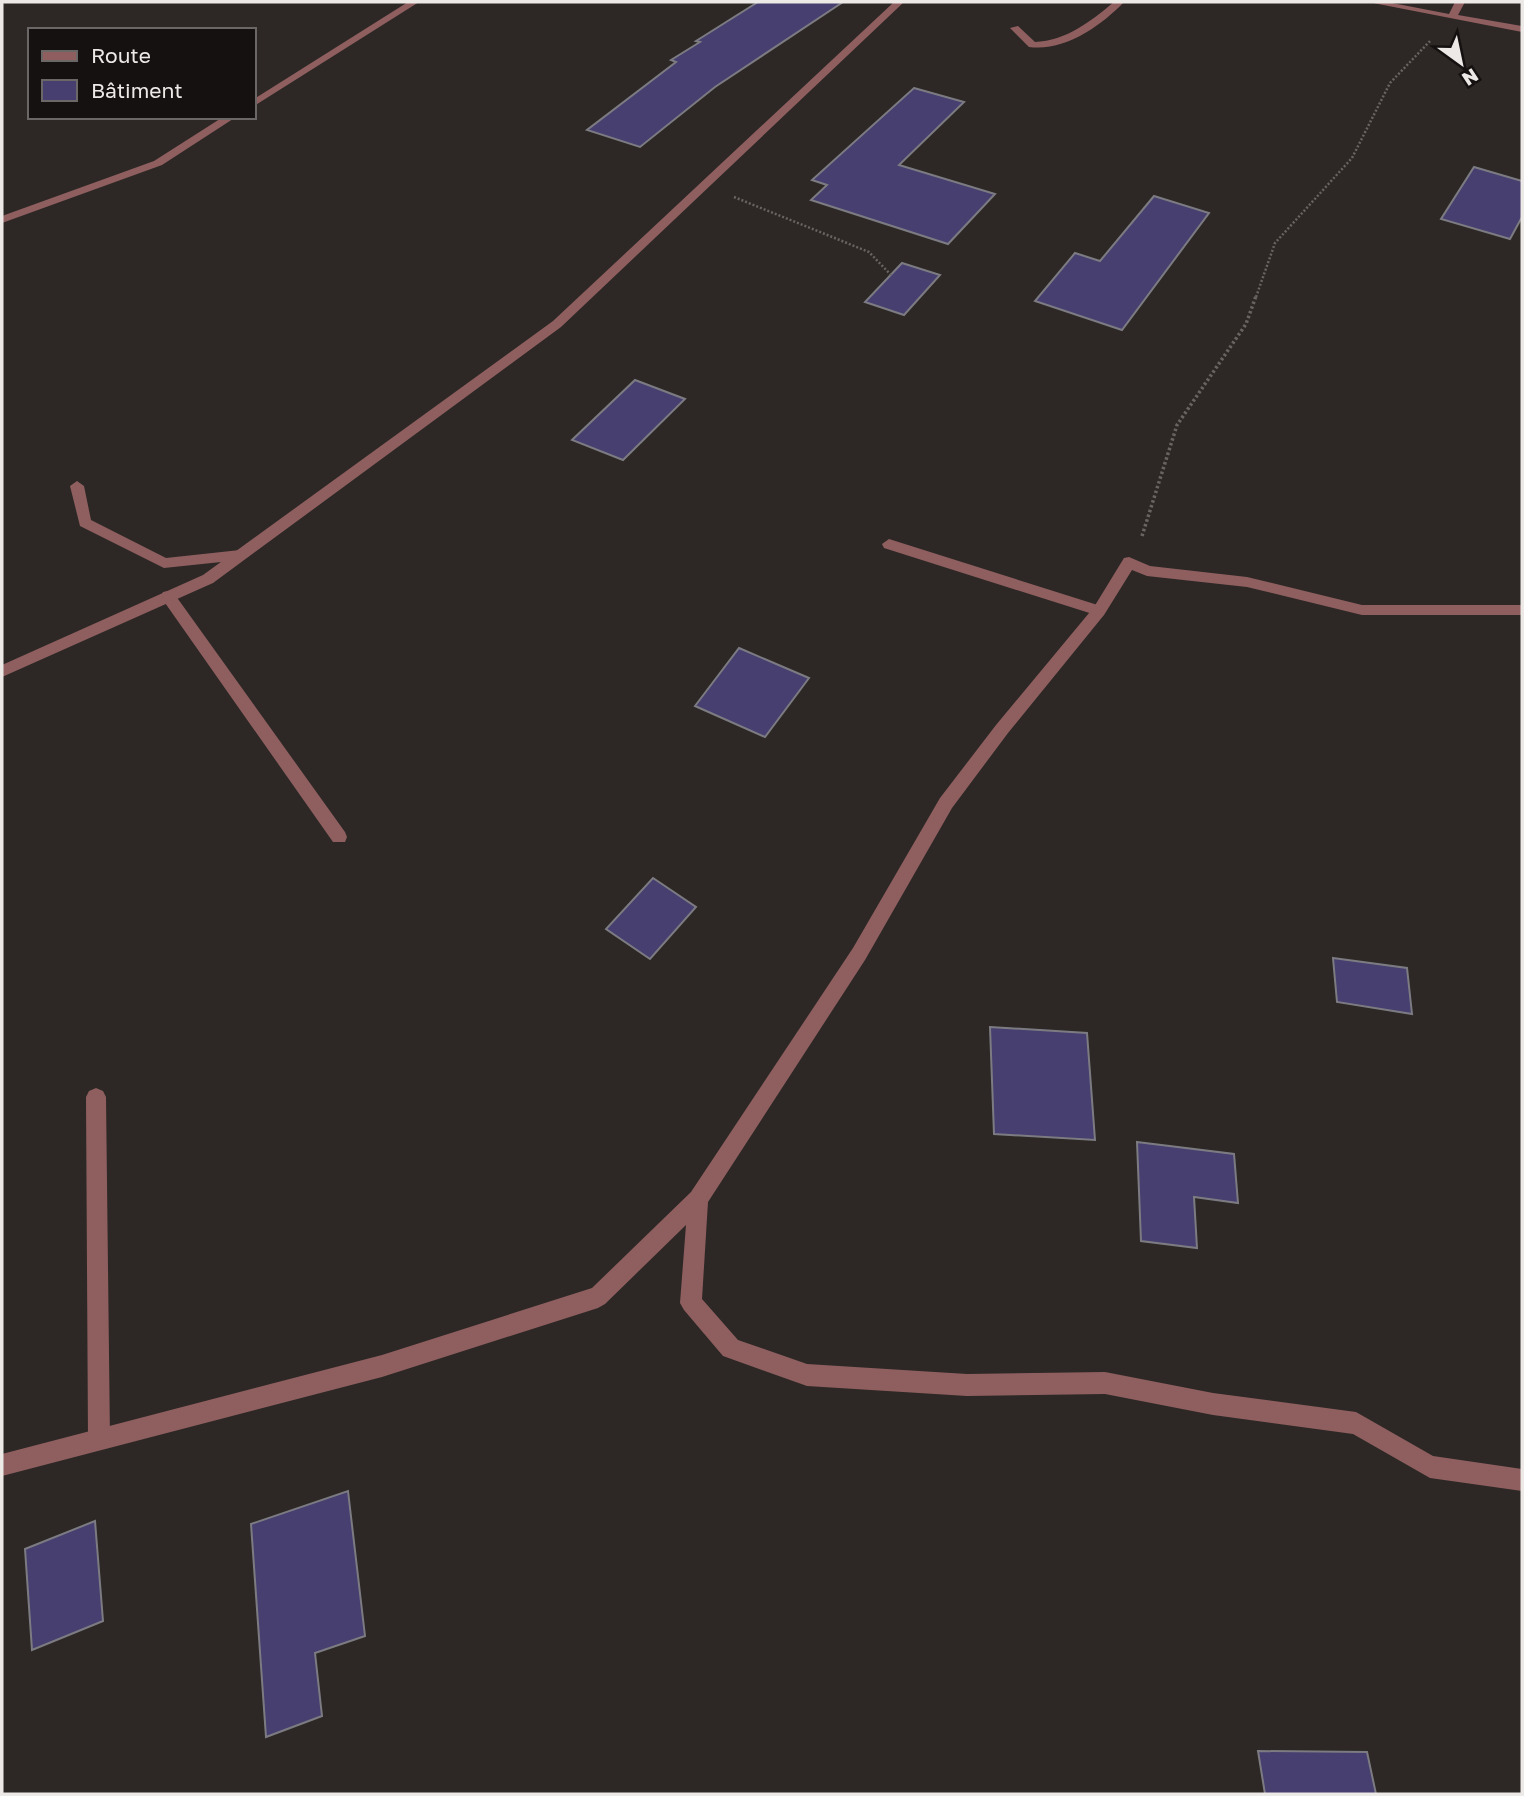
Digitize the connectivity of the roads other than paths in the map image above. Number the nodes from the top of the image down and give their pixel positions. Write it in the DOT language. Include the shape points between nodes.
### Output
graph roads {
  1 [pos="414,2"];
  2 [pos="899,2"];
  3 [pos="1119,2"];
  4 [pos="1373,2"];
  5 [pos="1460,2"];
  6 [pos="1452,17"];
  7 [pos="1015,28"];
  8 [pos="1522,29"];
  9 [pos="256,102"];
  10 [pos="228,119"];
  11 [pos="2,220"];
  12 [pos="77,486"];
  13 [pos="889,544"];
  14 [pos="240,555"];
  15 [pos="169,596"];
  16 [pos="1522,610"];
  17 [pos="1099,611"];
  18 [pos="2,671"];
  19 [pos="339,837"];
  20 [pos="96,1097"];
  21 [pos="698,1199"];
  22 [pos="99,1439"];
  23 [pos="2,1465"];
  24 [pos="1522,1480"];
  1 -- 9 [label="street"];
  2 -- 14 [label="street" via="557,324"];
  3 -- 7 [label="street" via="1092,25 1047,46 1032,45"];
  4 -- 6 [label="street"];
  5 -- 6 [label="street"];
  6 -- 8 [label="street"];
  10 -- 11 [label="street" via="158,163"];
  12 -- 14 [label="street" via="85,523 164,563"];
  13 -- 17 [label="street"];
  14 -- 15 [label="street" via="208,579"];
  15 -- 18 [label="street"];
  15 -- 19 [label="street"];
  16 -- 17 [label="street" via="1362,610 1247,582 1147,571 1129,562"];
  17 -- 21 [label="street" via="946,803 859,954"];
  20 -- 22 [label="street"];
  21 -- 22 [label="street" via="598,1297 383,1366"];
  21 -- 24 [label="street" via="691,1303 731,1348 807,1376 967,1385 1105,1383 1213,1404 1356,1423 1430,1467"];
  22 -- 23 [label="street"];
}
